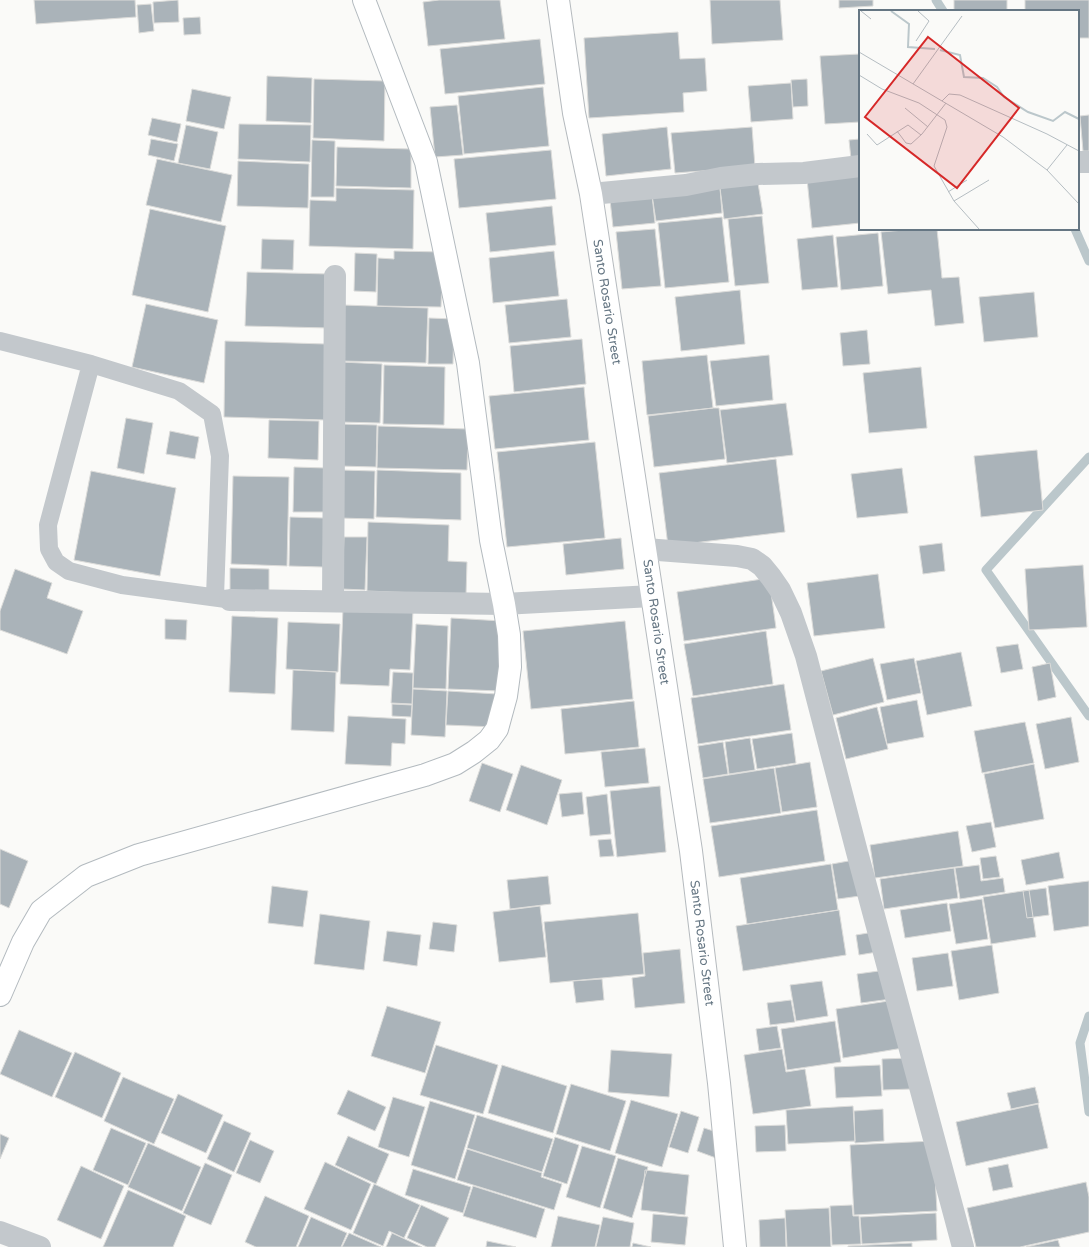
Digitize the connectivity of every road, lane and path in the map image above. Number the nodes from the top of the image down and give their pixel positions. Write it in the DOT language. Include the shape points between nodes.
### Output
graph roads {
  1 [pos="364,0"];
  2 [pos="558,0"];
  3 [pos="859,166"];
  4 [pos="591,194"];
  5 [pos="335,276"];
  6 [pos="0,340"];
  7 [pos="91,364"];
  8 [pos="645,549"];
  9 [pos="652,596"];
  10 [pos="222,598"];
  11 [pos="333,601"];
  12 [pos="504,604"];
  13 [pos="0,995"];
  14 [pos="0,1232"];
  15 [pos="40,1247"];
  16 [pos="735,1247"];
  17 [pos="963,1247"];
  1 -- 12 [label="street" via="426,162 468,363 491,540"];
  2 -- 4 [label="street, Santo Rosario Street" via="574,113"];
  3 -- 4 [label="street" via="804,173 729,177 686,185"];
  4 -- 8 [label="street, Santo Rosario Street"];
  5 -- 11 [label="street"];
  6 -- 7 [label="lane"];
  7 -- 10 [label="lane" via="179,391 212,414 220,456"];
  7 -- 10 [label="lane" via="48,525 49,549 56,562 69,571 122,585"];
  8 -- 9 [label="street, Santo Rosario Street"];
  8 -- 17 [label="street" via="752,559 771,577 791,613 806,656"];
  9 -- 12 [label="street"];
  9 -- 16 [label="street, Santo Rosario Street" via="692,859 719,1076"];
  10 -- 11 [label="street"];
  11 -- 12 [label="street"];
  12 -- 13 [label="street" via="510,667 506,696 497,730 474,752 455,764 425,775 139,855 86,876 41,911"];
  14 -- 15 [label="street"];
}
